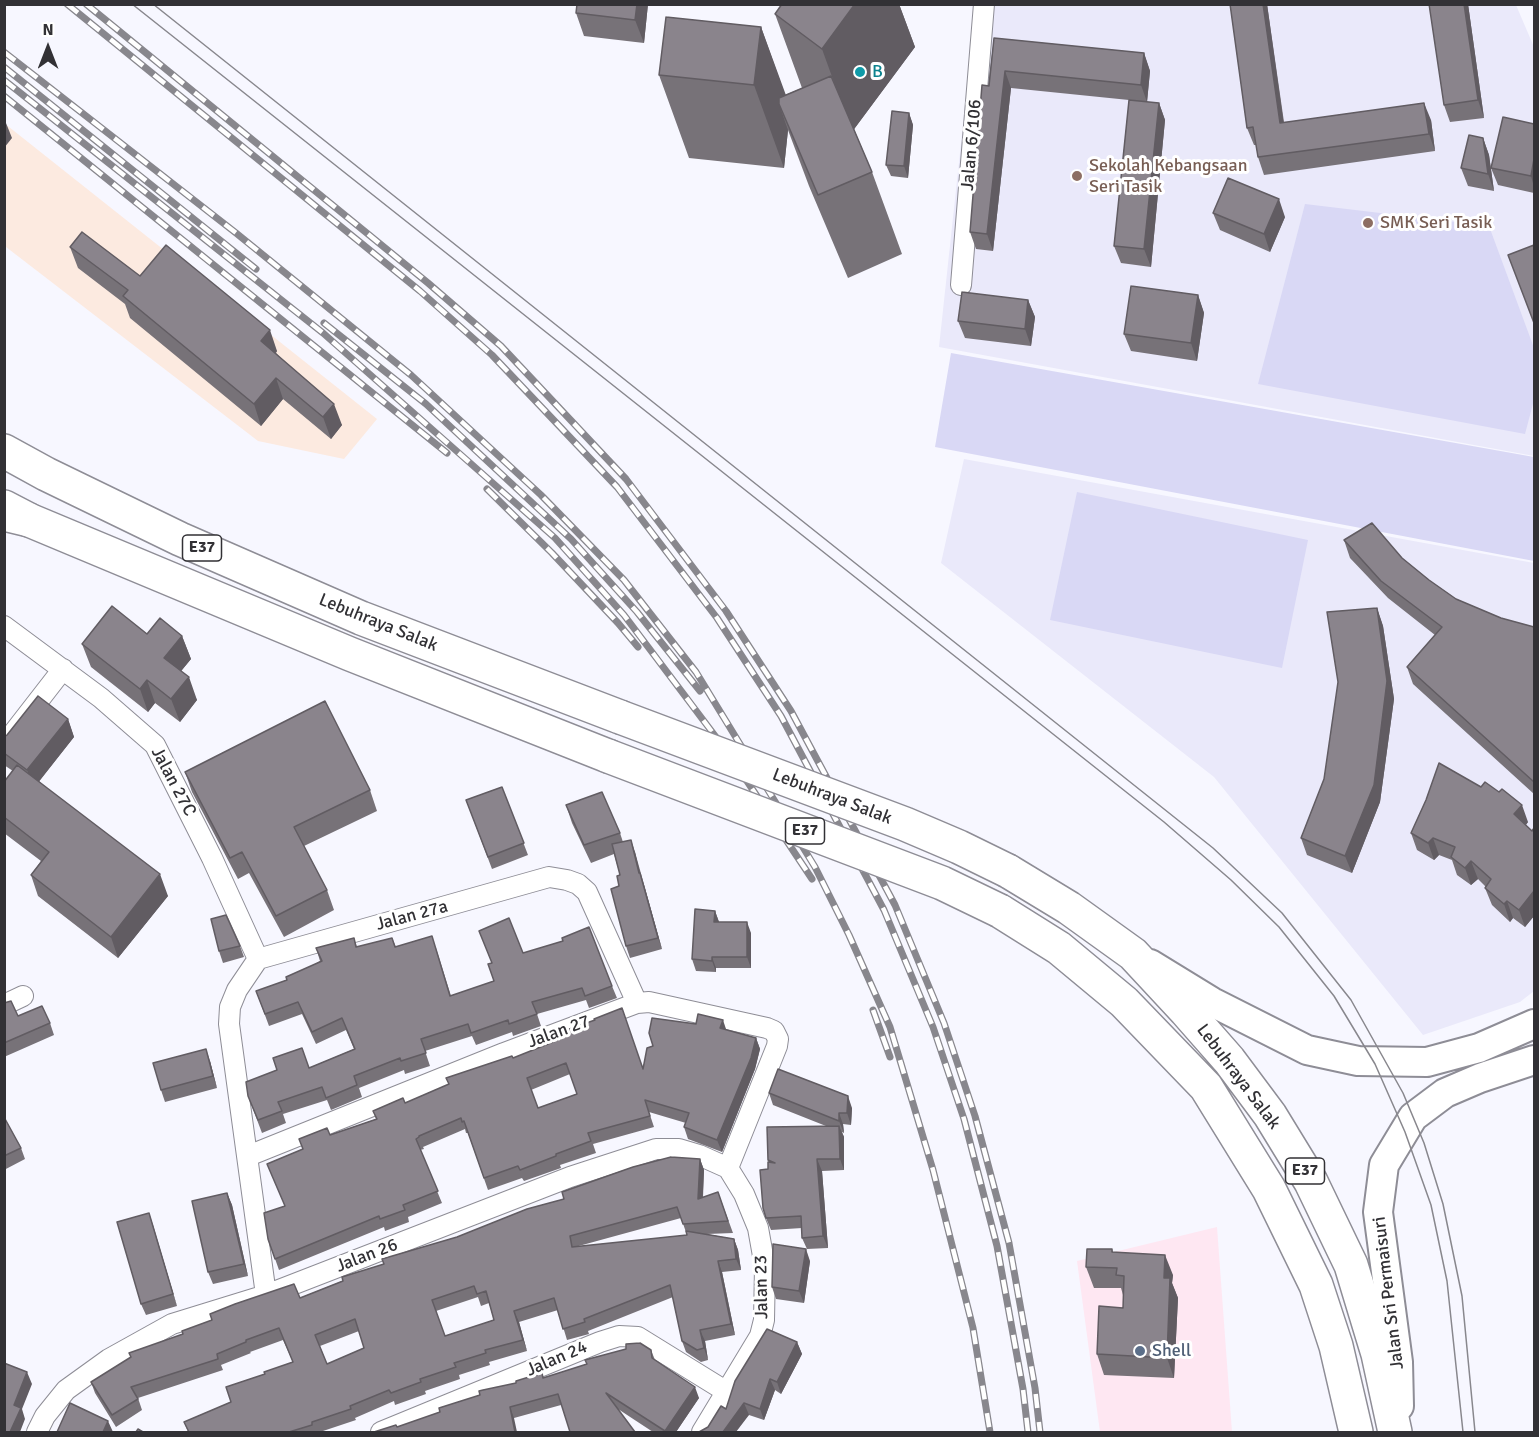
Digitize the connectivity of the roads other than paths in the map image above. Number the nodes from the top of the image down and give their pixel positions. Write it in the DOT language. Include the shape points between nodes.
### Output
graph roads {
  1 [pos="984,4"];
  2 [pos="961,285"];
  3 [pos="4,451"];
  4 [pos="13,514"];
  5 [pos="4,626"];
  6 [pos="63,669"];
  7 [pos="4,745"];
  8 [pos="1133,954"];
  9 [pos="258,959"];
  10 [pos="23,996"];
  11 [pos="637,1003"];
  12 [pos="4,1005"];
  13 [pos="1534,1024"];
  14 [pos="1534,1060"];
  15 [pos="248,1156"];
  16 [pos="728,1168"];
  17 [pos="266,1295"];
  18 [pos="727,1392"];
  19 [pos="37,1432"];
  20 [pos="381,1432"];
  21 [pos="702,1432"];
  22 [pos="1356,1432"];
  23 [pos="1395,1432"];
  24 [pos="1401,1432"];
  1 -- 2 [label="street, Jalan 6/106"];
  3 -- 8 [label="highway, Lebuhraya Salak / E37, bridge" via="180,538 361,618 959,847 1069,908"];
  4 -- 22 [label="highway, Lebuhraya Salak / E37, bridge" via="350,654 942,883 1000,911 1059,948 1125,1002 1206,1087 1269,1189 1316,1285 1336,1346"];
  5 -- 6 [label="street, Jalan 27C"];
  6 -- 7 [label="street"];
  6 -- 9 [label="street, Jalan 27C" via="155,745"];
  8 -- 13 [label="main road" via="1212,1002 1307,1050 1358,1061 1427,1062 1479,1048"];
  8 -- 23 [label="highway, Lebuhraya Salak / E37" via="1229,1060 1270,1115 1311,1182 1351,1265 1378,1354"];
  9 -- 11 [label="street, Jalan 27a" via="549,877 567,880 588,891"];
  9 -- 15 [label="street" via="237,990 229,1024"];
  10 -- 12 [label="street"];
  11 -- 15 [label="street, Jalan 27"];
  11 -- 16 [label="street, Jalan 27" via="649,1002 774,1031 777,1046"];
  14 -- 24 [label="main road, Jalan Sri Permaisuri" via="1445,1093 1413,1117 1384,1165 1378,1212 1398,1362"];
  15 -- 17 [label="street"];
  16 -- 17 [label="street, Jalan 26" via="679,1149 656,1149 570,1177"];
  16 -- 18 [label="street, Jalan 23" via="758,1228 766,1305 760,1336"];
  17 -- 19 [label="street, Jalan 26" via="172,1324 110,1359 66,1390"];
  18 -- 20 [label="street, Jalan 24" via="638,1337 620,1335"];
  18 -- 21 [label="street, Jalan 23"];
}
